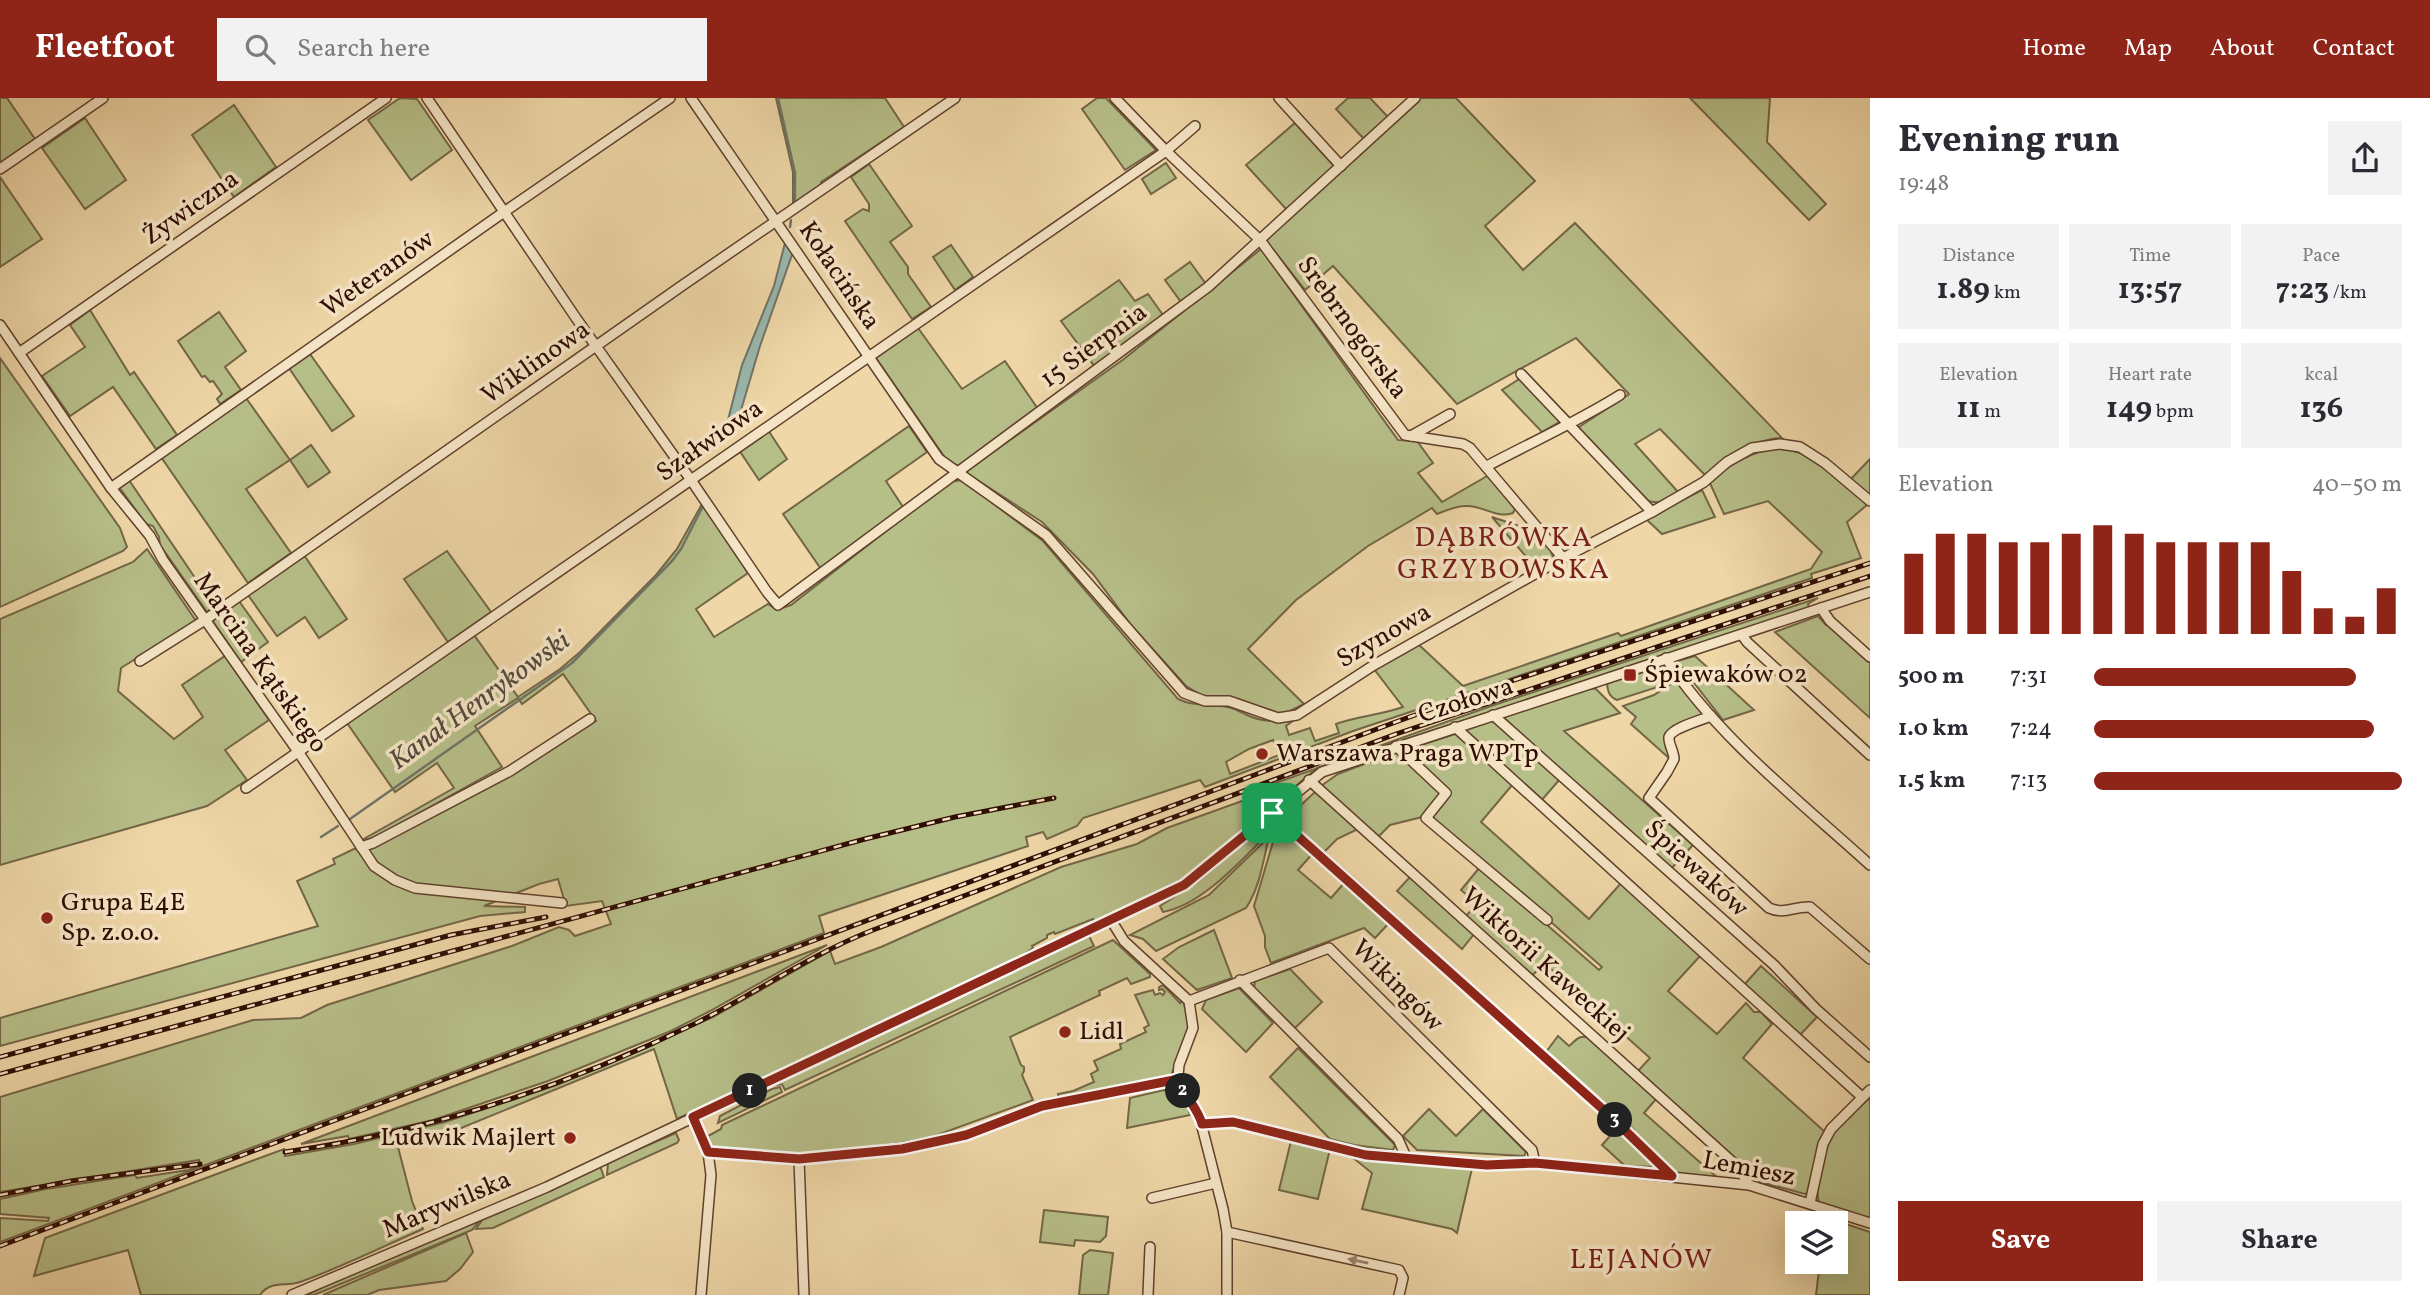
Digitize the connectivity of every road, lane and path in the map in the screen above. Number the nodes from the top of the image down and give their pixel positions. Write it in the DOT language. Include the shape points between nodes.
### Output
graph roads {
  1 [pos="103,98"];
  2 [pos="386,98"];
  3 [pos="427,98"];
  4 [pos="670,98"];
  5 [pos="691,98"];
  6 [pos="955,98"];
  7 [pos="1115,98"];
  8 [pos="1279,98"];
  9 [pos="1415,98"];
  10 [pos="1195,126"];
  11 [pos="1166,151"];
  12 [pos="1341,166"];
  13 [pos="0,169"];
  14 [pos="504,212"];
  15 [pos="776,220"];
  16 [pos="1261,240"];
  17 [pos="0,325"];
  18 [pos="596,346"];
  19 [pos="19,353"];
  20 [pos="868,356"];
  21 [pos="1521,374"];
  22 [pos="1620,395"];
  23 [pos="1450,414"];
  24 [pos="1569,426"];
  25 [pos="1411,436"];
  26 [pos="1487,466"];
  27 [pos="957,472"];
  28 [pos="691,480"];
  29 [pos="111,488"];
  30 [pos="1870,501"];
  31 [pos="1652,512"];
  32 [pos="1563,558"];
  33 [pos="1870,592"];
  34 [pos="1821,608"];
  35 [pos="205,620"];
  36 [pos="1742,635"];
  37 [pos="1870,657"];
  38 [pos="1667,658"];
  39 [pos="140,661"];
  40 [pos="1493,715"];
  41 [pos="1710,716"];
  42 [pos="590,719"];
  43 [pos="1455,727"];
  44 [pos="1396,746"];
  45 [pos="299,753"];
  46 [pos="1870,755"];
  47 [pos="1310,780"];
  48 [pos="246,788"];
  49 [pos="1272,813"];
  50 [pos="361,847"];
  51 [pos="1870,864"];
  52 [pos="562,903"];
  53 [pos="1111,920"];
  54 [pos="1547,920"];
  55 [pos="1870,959"];
  56 [pos="1240,980"];
  57 [pos="1189,1001"];
  58 [pos="1870,1057"];
  59 [pos="1179,1079"];
  60 [pos="1870,1090"];
  61 [pos="1862,1097"];
  62 [pos="693,1117"];
  63 [pos="1202,1124"];
  64 [pos="708,1152"];
  65 [pos="1406,1157"];
  66 [pos="799,1159"];
  67 [pos="1535,1163"];
  68 [pos="1672,1176"];
  69 [pos="1216,1183"];
  70 [pos="1749,1185"];
  71 [pos="1152,1198"];
  72 [pos="1810,1203"];
  73 [pos="1870,1223"];
  74 [pos="1227,1232"];
  75 [pos="1150,1247"];
  76 [pos="292,1295"];
  77 [pos="701,1295"];
  78 [pos="804,1295"];
  79 [pos="1148,1295"];
  80 [pos="1227,1295"];
  81 [pos="1399,1295"];
  1 -- 13 [label="street"];
  2 -- 19 [label="street, Żywiczna"];
  3 -- 14 [label="street"];
  4 -- 14 [label="street, Weteranów"];
  5 -- 15 [label="street, Kołacińska"];
  6 -- 15 [label="street, Wiklinowa"];
  7 -- 11 [label="street, Srebrnogórska"];
  8 -- 12 [label="street"];
  9 -- 12 [label="street, 15 Sierpnia"];
  10 -- 11 [label="street, Szałwiowa"];
  11 -- 16 [label="street, Srebrnogórska"];
  11 -- 20 [label="street, Szałwiowa"];
  12 -- 16 [label="street, 15 Sierpnia"];
  14 -- 18 [label="street"];
  14 -- 29 [label="street, Weteranów"];
  15 -- 18 [label="street, Wiklinowa"];
  15 -- 20 [label="street, Kołacińska"];
  16 -- 25 [label="street, Srebrnogórska" via="1405,435"];
  16 -- 27 [label="street, 15 Sierpnia" via="1209,287"];
  17 -- 19 [label="street, Marcina Kątskiego"];
  18 -- 28 [label="street"];
  18 -- 35 [label="street, Wiklinowa"];
  19 -- 29 [label="street, Marcina Kątskiego"];
  20 -- 27 [label="street, Kołacińska" via="940,460"];
  20 -- 28 [label="street, Szałwiowa"];
  21 -- 24 [label="street"];
  22 -- 24 [label="street"];
  23 -- 25 [label="street"];
  24 -- 26 [label="street"];
  24 -- 31 [label="street"];
  25 -- 26 [label="street, Srebrnogórska" via="1463,444"];
  26 -- 32 [label="street, Srebrnogórska"];
  27 -- 28 [label="street, 15 Sierpnia" via="778,605"];
  27 -- 32 [label="street, Szynowa" via="1046,535 1184,693 1205,701 1229,701 1278,718 1297,715 1347,681"];
  28 -- 45 [label="street, Szałwiowa"];
  29 -- 35 [label="street, Marcina Kątskiego"];
  30 -- 31 [label="street, Szynowa" via="1800,447 1780,444 1739,454 1704,482"];
  31 -- 32 [label="street, Szynowa"];
  33 -- 34 [label="street, Czołowa"];
  34 -- 36 [label="street, Czołowa"];
  34 -- 37 [label="street"];
  35 -- 39 [label="street, Wiklinowa"];
  35 -- 45 [label="street, Marcina Kątskiego"];
  36 -- 38 [label="street, Czołowa"];
  36 -- 46 [label="street"];
  38 -- 40 [label="street, Czołowa"];
  38 -- 41 [label="street"];
  40 -- 43 [label="street, Czołowa"];
  40 -- 58 [label="street, Śpiewaków" via="1791,980"];
  41 -- 51 [label="street"];
  41 -- 55 [label="street" via="1670,735 1674,759 1649,798 1769,908 1783,912 1810,907"];
  42 -- 50 [label="street" via="510,771"];
  43 -- 44 [label="street, Czołowa"];
  43 -- 61 [label="street"];
  44 -- 47 [label="street, Czołowa" via="1332,767"];
  44 -- 54 [label="street" via="1446,793 1426,818"];
  45 -- 48 [label="street, Szałwiowa"];
  45 -- 50 [label="street, Marcina Kątskiego"];
  47 -- 49 [label="street, Czołowa"];
  47 -- 70 [label="street, Wiktorii Kaweckiej" via="1738,1167"];
  49 -- 53 [label="street, Czołowa" via="1192,881"];
  49 -- 68 [label="street"];
  50 -- 52 [label="street, Marcina Kątskiego" via="374,866 415,888"];
  53 -- 57 [label="street" via="1124,941"];
  53 -- 62 [label="street, Czołowa"];
  56 -- 57 [label="street, Wikingów"];
  56 -- 65 [label="street" via="1398,1139"];
  56 -- 67 [label="street, Wikingów" via="1329,948 1531,1150"];
  57 -- 59 [label="street" via="1193,1028"];
  59 -- 63 [label="street"];
  59 -- 66 [label="street" via="1042,1106 966,1135 902,1149"];
  60 -- 61 [label="street"];
  61 -- 72 [label="street" via="1827,1136"];
  62 -- 64 [label="street"];
  62 -- 76 [label="street, Marywilska" via="547,1186"];
  63 -- 65 [label="street, Lemiesz" via="1233,1122 1366,1155"];
  63 -- 69 [label="street"];
  64 -- 66 [label="street"];
  64 -- 77 [label="street" via="711,1175"];
  65 -- 67 [label="street, Lemiesz" via="1487,1165"];
  66 -- 78 [label="street"];
  67 -- 68 [label="street, Lemiesz"];
  68 -- 70 [label="street, Lemiesz"];
  69 -- 71 [label="street"];
  69 -- 74 [label="street"];
  70 -- 72 [label="street, Lemiesz"];
  72 -- 73 [label="street, Lemiesz"];
  74 -- 80 [label="street"];
  81 -- 74 [label="street, one-way" via="1403,1279 1399,1270"];
  75 -- 79 [label="street"];
}
